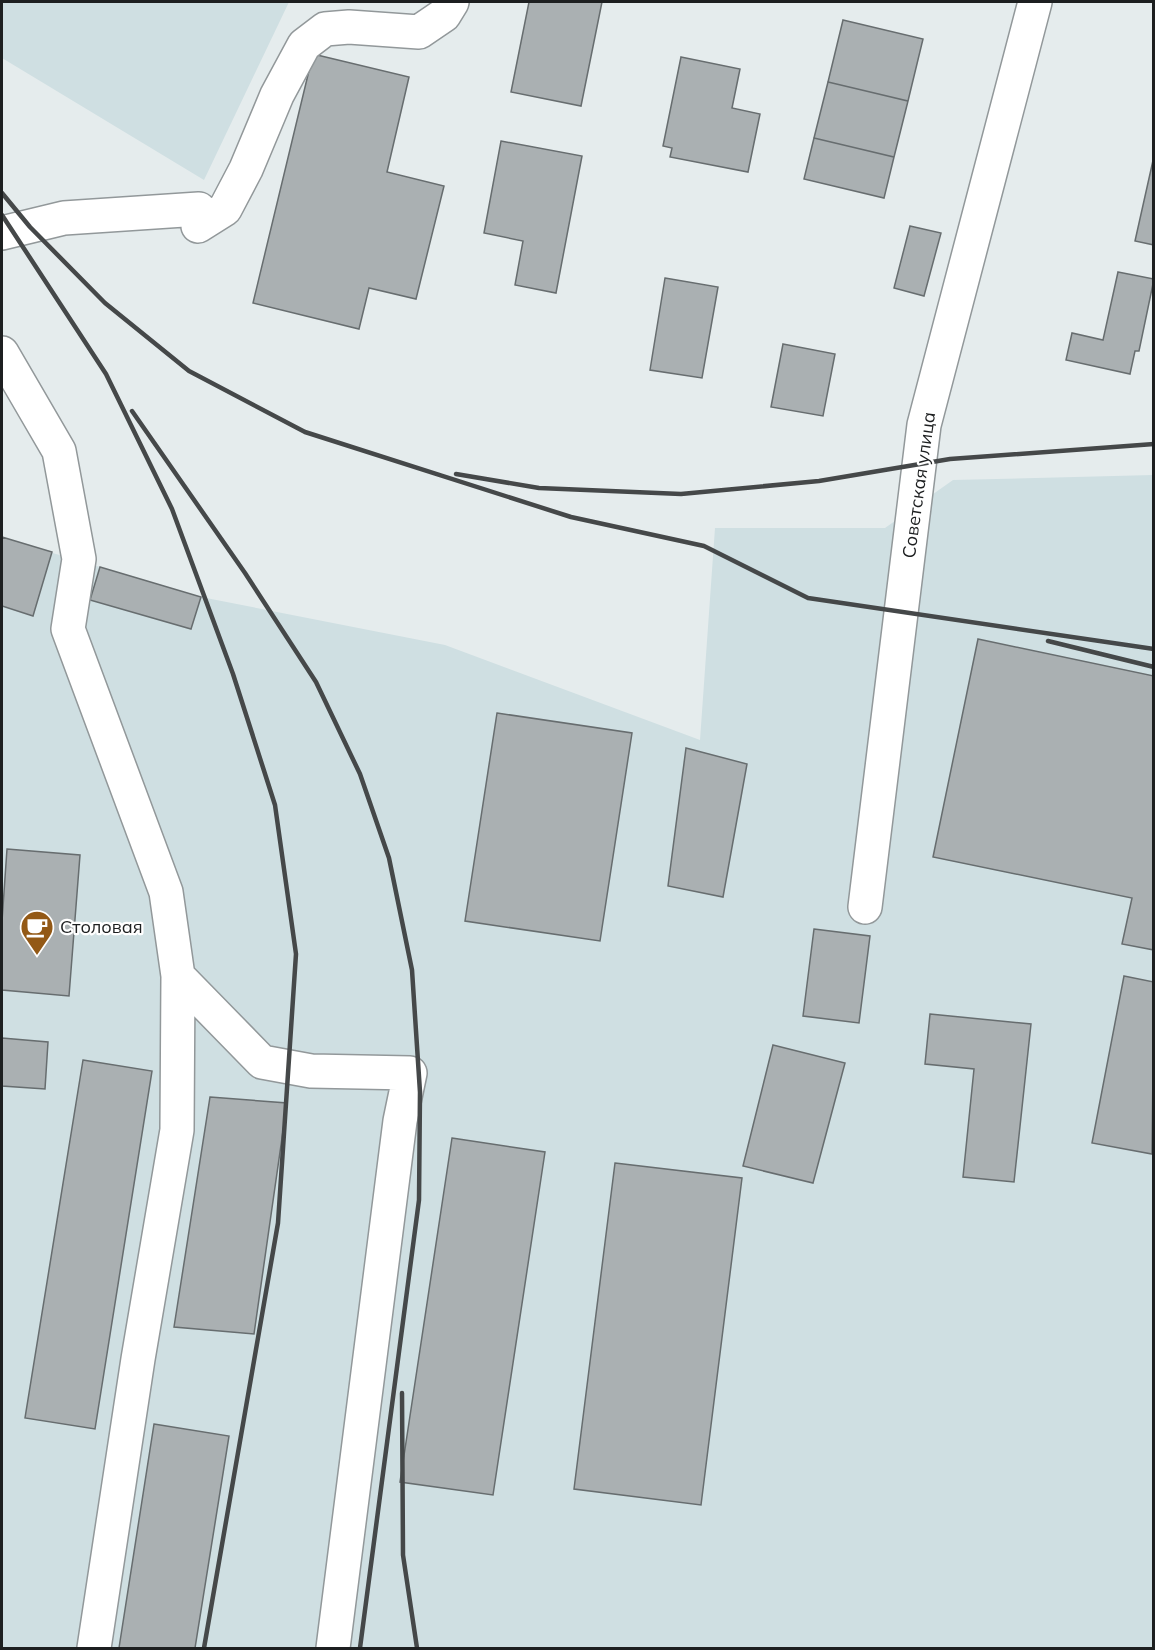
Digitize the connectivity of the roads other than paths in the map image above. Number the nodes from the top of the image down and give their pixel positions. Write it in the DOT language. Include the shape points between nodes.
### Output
graph roads {
  1 [pos="452,2"];
  2 [pos="1035,2"];
  3 [pos="2,233"];
  4 [pos="2,353"];
  5 [pos="865,907"];
  6 [pos="178,976"];
  7 [pos="94,1648"];
  8 [pos="333,1648"];
  1 -- 3 [label="street" via="444,15 419,32 326,29 304,45 225,209 198,226 199,209 149,210 64,218"];
  2 -- 5 [label="street, Советская улица" via="924,425"];
  4 -- 6 [label="street" via="59,451 79,559 68,629 166,892"];
  6 -- 7 [label="street" via="177,1130"];
  6 -- 8 [label="street" via="262,1062 311,1071 410,1073 400,1121"];
}
